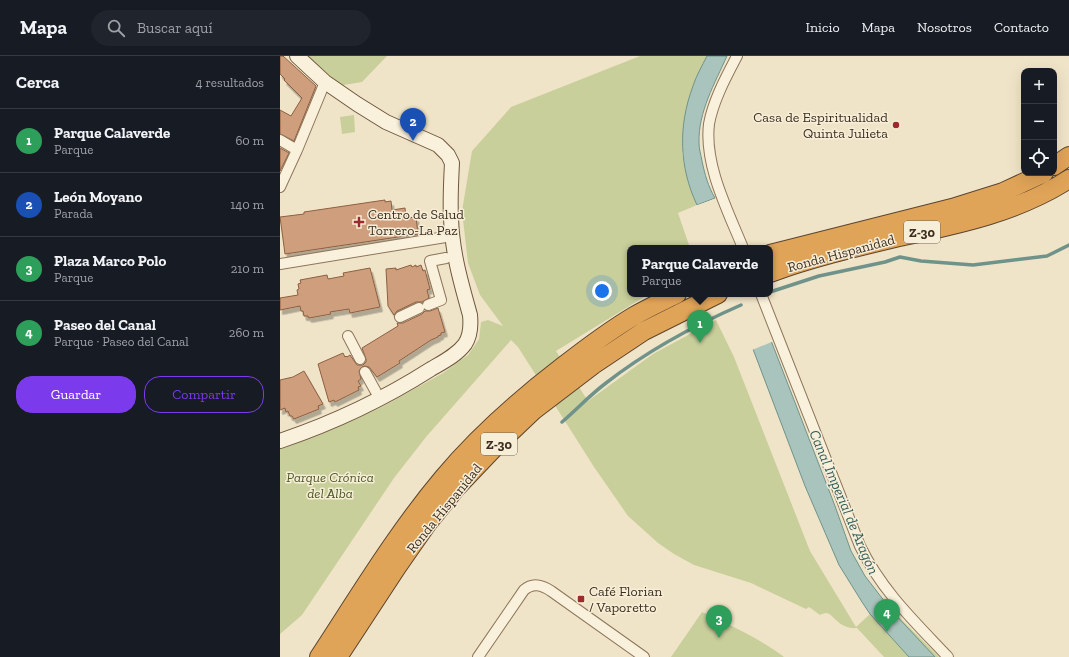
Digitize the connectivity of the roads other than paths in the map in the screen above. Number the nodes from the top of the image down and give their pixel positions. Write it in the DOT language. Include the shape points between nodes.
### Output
graph roads {
  1 [pos="297,56"];
  2 [pos="737,56"];
  3 [pos="325,82"];
  4 [pos="280,140"];
  5 [pos="297,150"];
  6 [pos="1069,156"];
  7 [pos="1057,164"];
  8 [pos="1038,176"];
  9 [pos="1069,179"];
  10 [pos="280,187"];
  11 [pos="452,236"];
  12 [pos="742,245"];
  13 [pos="773,253"];
  14 [pos="446,258"];
  15 [pos="280,264"];
  16 [pos="773,272"];
  17 [pos="671,297"];
  18 [pos="712,297"];
  19 [pos="762,297"];
  20 [pos="400,316"];
  21 [pos="348,336"];
  22 [pos="360,359"];
  23 [pos="366,372"];
  24 [pos="376,392"];
  25 [pos="280,441"];
  26 [pos="319,657"];
  27 [pos="338,657"];
  28 [pos="478,657"];
  29 [pos="644,657"];
  30 [pos="948,657"];
  1 -- 3 [label="street"];
  2 -- 12 [label="street" via="724,81 709,125 710,156 722,196"];
  3 -- 5 [label="street"];
  3 -- 11 [label="street" via="386,122 438,145 450,157"];
  4 -- 5 [label="street"];
  5 -- 10 [label="street"];
  6 -- 7 [label="highway"];
  8 -- 13 [label="highway, Ronda Hispanidad / Z-30" via="1003,192 952,208"];
  9 -- 16 [label="highway, Ronda Hispanidad / Z-30" via="1006,210 830,254"];
  11 -- 15 [label="street"];
  11 -- 25 [label="street" via="470,315 470,331 465,344 453,356 381,398"];
  14 -- 20 [label="street" via="430,261 441,300"];
  17 -- 26 [label="highway, Ronda Hispanidad / Z-30" via="634,316 581,352 526,395 487,430 443,478 412,518 379,563"];
  18 -- 27 [label="highway, Ronda Hispanidad / Z-30" via="644,331 593,365 523,420 456,488 427,524"];
  19 -- 30 [label="street" via="868,562 890,594"];
  21 -- 22 [label="street"];
  23 -- 24 [label="street"];
  28 -- 29 [label="street" via="524,590 534,585 551,591"];
}
